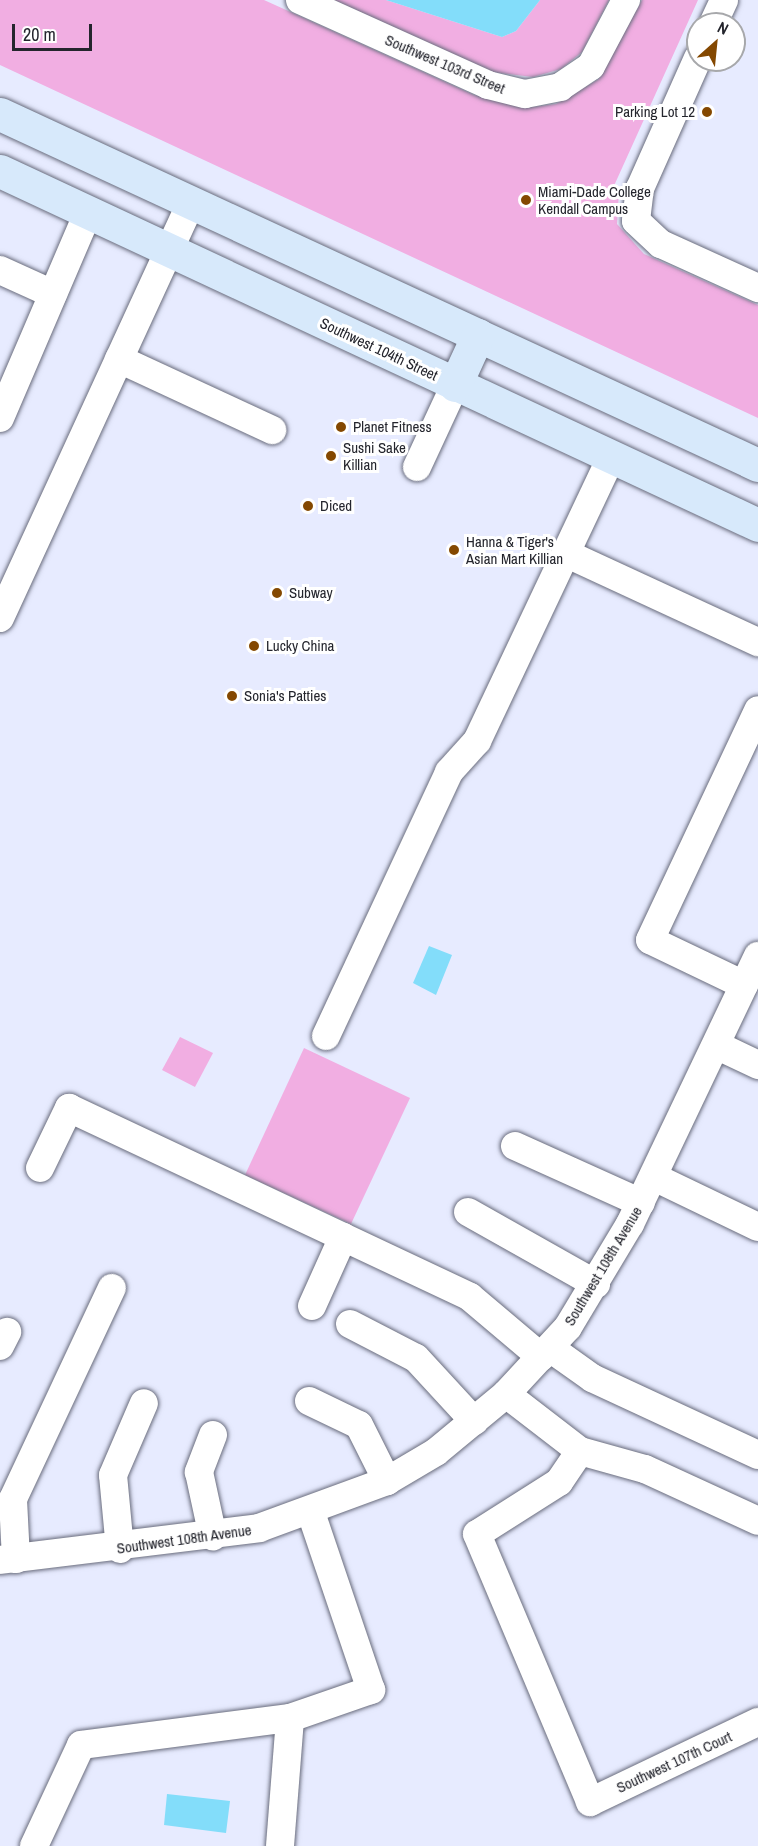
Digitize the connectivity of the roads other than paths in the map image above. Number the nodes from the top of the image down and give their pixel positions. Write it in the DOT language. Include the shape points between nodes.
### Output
graph roads {
  1 [pos="300,0"];
  2 [pos="626,0"];
  3 [pos="692,72"];
  4 [pos="0,114"];
  5 [pos="0,171"];
  6 [pos="191,202"];
  7 [pos="88,213"];
  8 [pos="169,250"];
  9 [pos="0,270"];
  10 [pos="758,288"];
  11 [pos="53,294"];
  12 [pos="478,335"];
  13 [pos="119,359"];
  14 [pos="455,385"];
  15 [pos="3,400"];
  16 [pos="272,430"];
  17 [pos="611,457"];
  18 [pos="758,465"];
  19 [pos="417,467"];
  20 [pos="758,525"];
  21 [pos="565,553"];
  22 [pos="0,618"];
  23 [pos="758,642"];
  24 [pos="758,710"];
  25 [pos="758,956"];
  26 [pos="744,986"];
  27 [pos="326,1036"];
  28 [pos="716,1046"];
  29 [pos="758,1065"];
  30 [pos="515,1146"];
  31 [pos="40,1168"];
  32 [pos="654,1177"];
  33 [pos="641,1203"];
  34 [pos="468,1212"];
  35 [pos="753,1225"];
  36 [pos="343,1237"];
  37 [pos="596,1284"];
  38 [pos="112,1288"];
  39 [pos="312,1306"];
  40 [pos="350,1324"];
  41 [pos="545,1352"];
  42 [pos="506,1394"];
  43 [pos="309,1401"];
  44 [pos="144,1403"];
  45 [pos="474,1421"];
  46 [pos="213,1435"];
  47 [pos="580,1451"];
  48 [pos="758,1455"];
  49 [pos="387,1481"];
  50 [pos="311,1514"];
  51 [pos="758,1521"];
  52 [pos="213,1537"];
  53 [pos="120,1549"];
  54 [pos="8,1559"];
  55 [pos="290,1718"];
  56 [pos="758,1722"];
  57 [pos="41,1844"];
  58 [pos="280,1846"];
  1 -- 2 [label="street, Southwest 103rd Street" via="507,91 546,92 591,66"];
  3 -- 10 [label="street" via="640,188 636,221 661,244"];
  4 -- 6 [label="main road"];
  5 -- 7 [label="main road, Southwest 104th Street"];
  6 -- 8 [label="street"];
  6 -- 12 [label="main road"];
  7 -- 8 [label="main road, Southwest 104th Street"];
  7 -- 11 [label="street"];
  8 -- 13 [label="street"];
  8 -- 14 [label="main road, Southwest 104th Street"];
  9 -- 11 [label="street"];
  11 -- 15 [label="street"];
  12 -- 14 [label="main road"];
  12 -- 18 [label="main road"];
  13 -- 16 [label="street"];
  13 -- 22 [label="street"];
  14 -- 17 [label="main road, Southwest 104th Street"];
  14 -- 19 [label="street"];
  17 -- 20 [label="main road, Southwest 104th Street"];
  17 -- 21 [label="street"];
  21 -- 23 [label="street"];
  21 -- 27 [label="street" via="477,741 449,772"];
  24 -- 26 [label="street" via="650,940"];
  25 -- 26 [label="street, Southwest 108th Avenue"];
  26 -- 28 [label="street, Southwest 108th Avenue"];
  28 -- 29 [label="street"];
  28 -- 32 [label="street, Southwest 108th Avenue"];
  30 -- 33 [label="street"];
  31 -- 36 [label="street" via="69,1108"];
  32 -- 33 [label="street, Southwest 108th Avenue"];
  32 -- 35 [label="street"];
  33 -- 37 [label="street, Southwest 108th Avenue"];
  34 -- 37 [label="street"];
  36 -- 39 [label="street"];
  36 -- 41 [label="street" via="470,1297"];
  37 -- 41 [label="street, Southwest 108th Avenue"];
  38 -- 54 [label="street" via="13,1499"];
  40 -- 45 [label="street" via="416,1358"];
  41 -- 42 [label="street, Southwest 108th Avenue"];
  41 -- 48 [label="street"];
  42 -- 45 [label="street, Southwest 108th Avenue"];
  42 -- 47 [label="street"];
  43 -- 49 [label="street" via="359,1425"];
  44 -- 53 [label="street" via="112,1475"];
  45 -- 49 [label="street, Southwest 108th Avenue"];
  46 -- 52 [label="street" via="199,1478"];
  47 -- 51 [label="street" via="645,1469"];
  47 -- 56 [label="street, Southwest 107th Court" via="559,1482 477,1534 590,1802"];
  49 -- 50 [label="street, Southwest 108th Avenue"];
  50 -- 52 [label="street, Southwest 108th Avenue"];
  50 -- 55 [label="street" via="371,1690"];
  52 -- 53 [label="street, Southwest 108th Avenue"];
  53 -- 54 [label="street, Southwest 108th Avenue"];
  55 -- 57 [label="street" via="81,1745"];
  55 -- 58 [label="street"];
}
